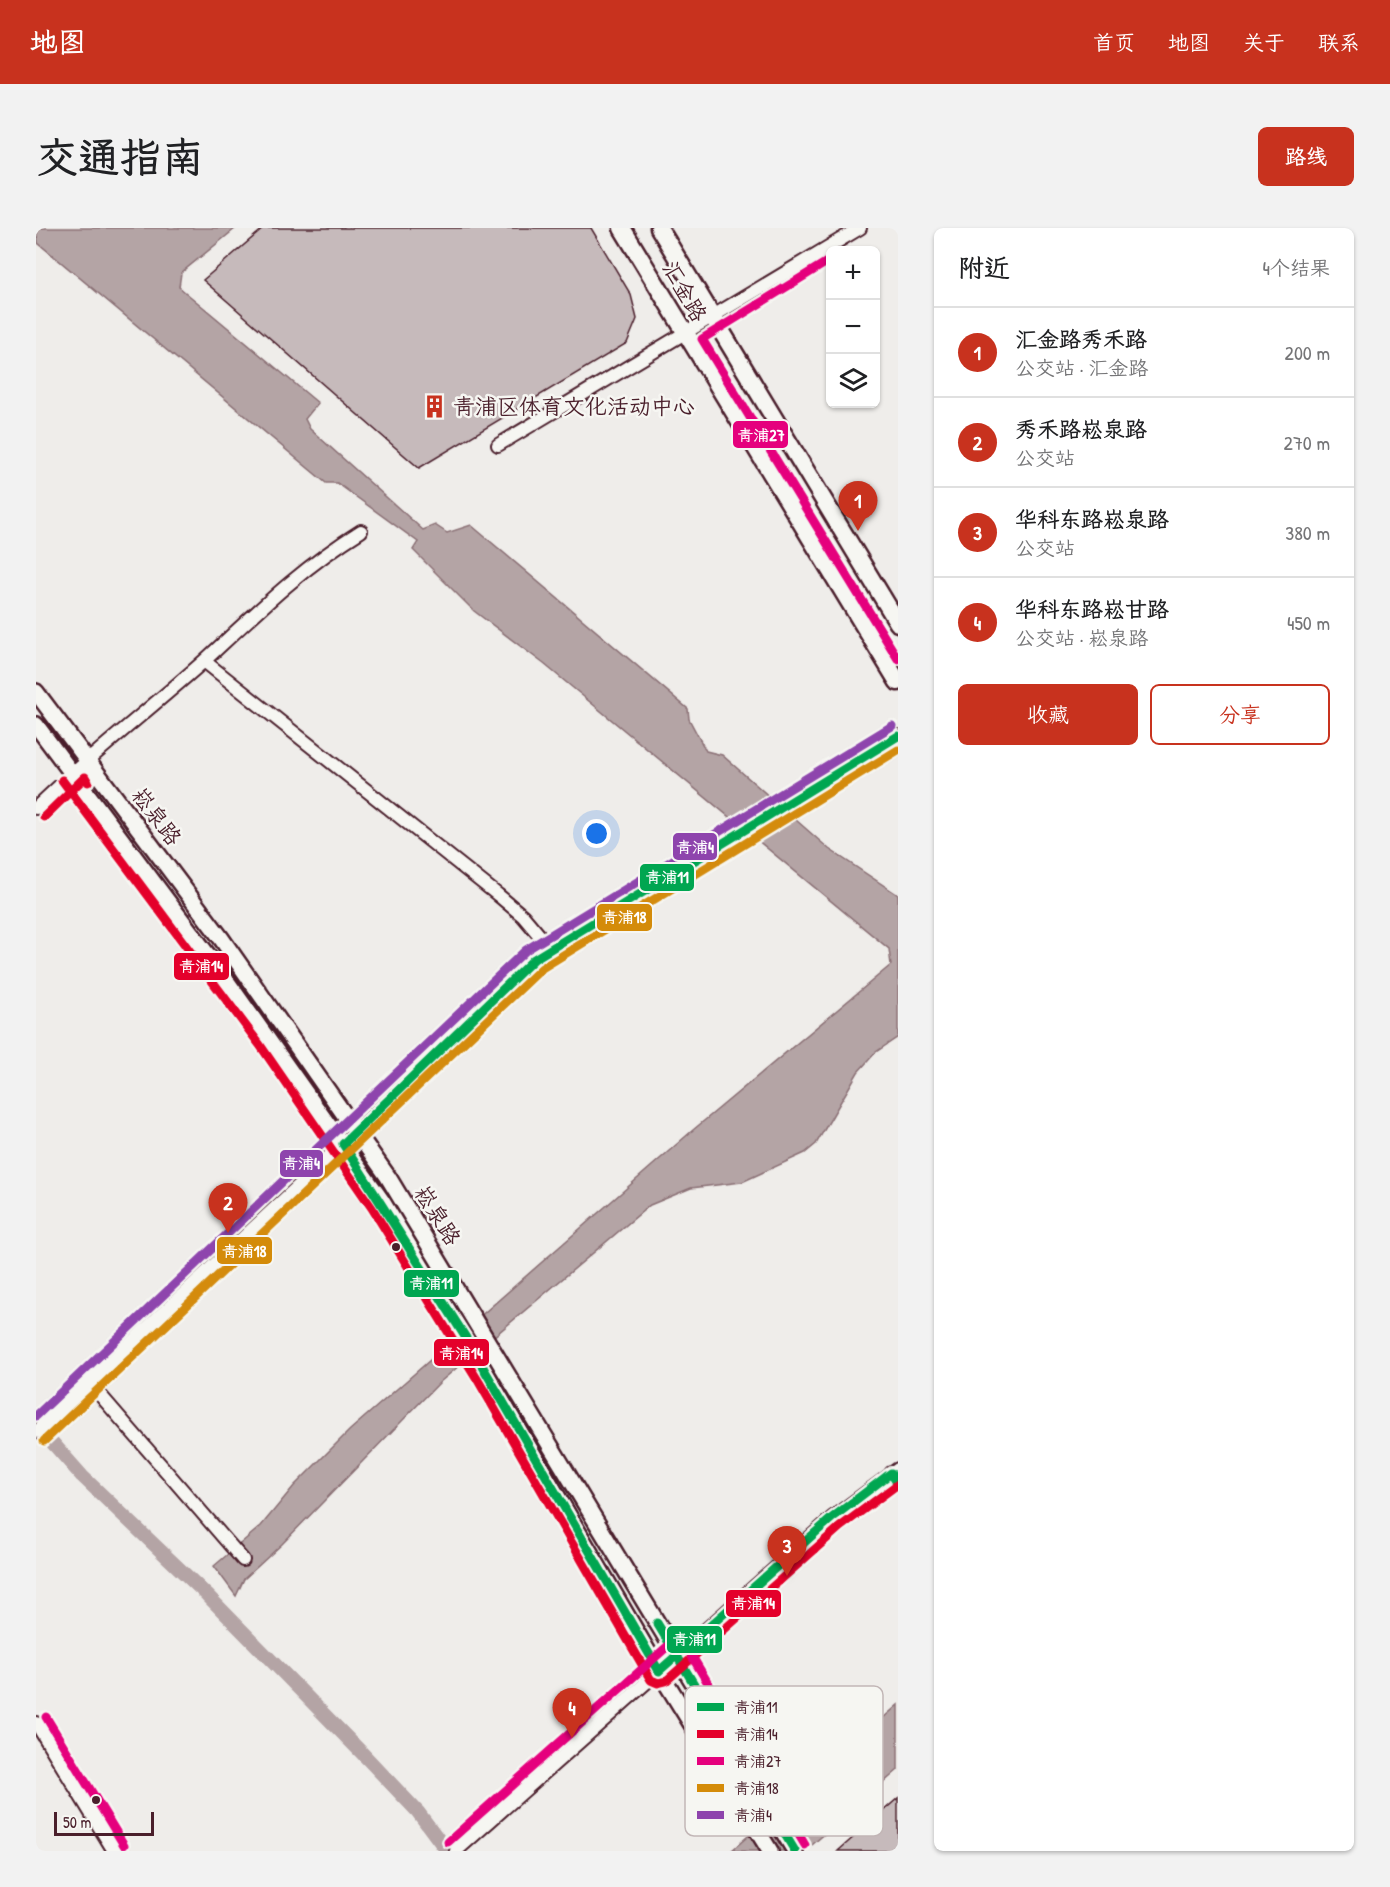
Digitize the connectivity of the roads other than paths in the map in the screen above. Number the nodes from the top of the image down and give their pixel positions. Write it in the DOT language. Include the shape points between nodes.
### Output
graph roads {
  1 [pos="622,228"];
  2 [pos="659,228"];
  3 [pos="860,228"];
  4 [pos="714,318"];
  5 [pos="685,335"];
  6 [pos="498,445"];
  7 [pos="361,531"];
  8 [pos="898,623"];
  9 [pos="204,661"];
  10 [pos="898,682"];
  11 [pos="36,692"];
  12 [pos="36,725"];
  13 [pos="898,736"];
  14 [pos="86,759"];
  15 [pos="72,773"];
  16 [pos="36,808"];
  17 [pos="550,948"];
  18 [pos="357,1130"];
  19 [pos="343,1143"];
  20 [pos="89,1382"];
  21 [pos="36,1431"];
  22 [pos="896,1476"];
  23 [pos="243,1560"];
  24 [pos="677,1654"];
  25 [pos="658,1671"];
  26 [pos="696,1686"];
  27 [pos="685,1714"];
  28 [pos="36,1723"];
  29 [pos="761,1836"];
  30 [pos="786,1836"];
  31 [pos="460,1847"];
  32 [pos="114,1851"];
  33 [pos="770,1851"];
  34 [pos="795,1851"];
  1 -- 5 [label="main road, 汇金路"];
  2 -- 4 [label="main road, 汇金路"];
  3 -- 4 [label="street"];
  4 -- 5 [label="street"];
  4 -- 8 [label="main road, 汇金路"];
  5 -- 6 [label="street"];
  5 -- 10 [label="main road, 汇金路"];
  7 -- 9 [label="street" via="292,578"];
  9 -- 14 [label="street"];
  9 -- 17 [label="street" via="498,895 523,916"];
  11 -- 14 [label="street, 崧泉路"];
  12 -- 15 [label="street, 崧泉路"];
  13 -- 17 [label="street"];
  14 -- 15 [label="street"];
  14 -- 18 [label="street, 崧泉路"];
  15 -- 16 [label="street"];
  15 -- 19 [label="street, 崧泉路"];
  17 -- 18 [label="street" via="511,980"];
  18 -- 19 [label="street"];
  18 -- 24 [label="street, 崧泉路"];
  19 -- 20 [label="street"];
  19 -- 25 [label="street, 崧泉路" via="451,1315"];
  20 -- 21 [label="street"];
  20 -- 23 [label="street"];
  22 -- 24 [label="street" via="832,1518"];
  24 -- 25 [label="street"];
  24 -- 26 [label="street, 崧泉路"];
  25 -- 27 [label="street, 崧泉路"];
  25 -- 31 [label="street"];
  28 -- 32 [label="street"];
  29 -- 33 [label="street, 崧泉路"];
  30 -- 34 [label="street, 崧泉路"];
}
